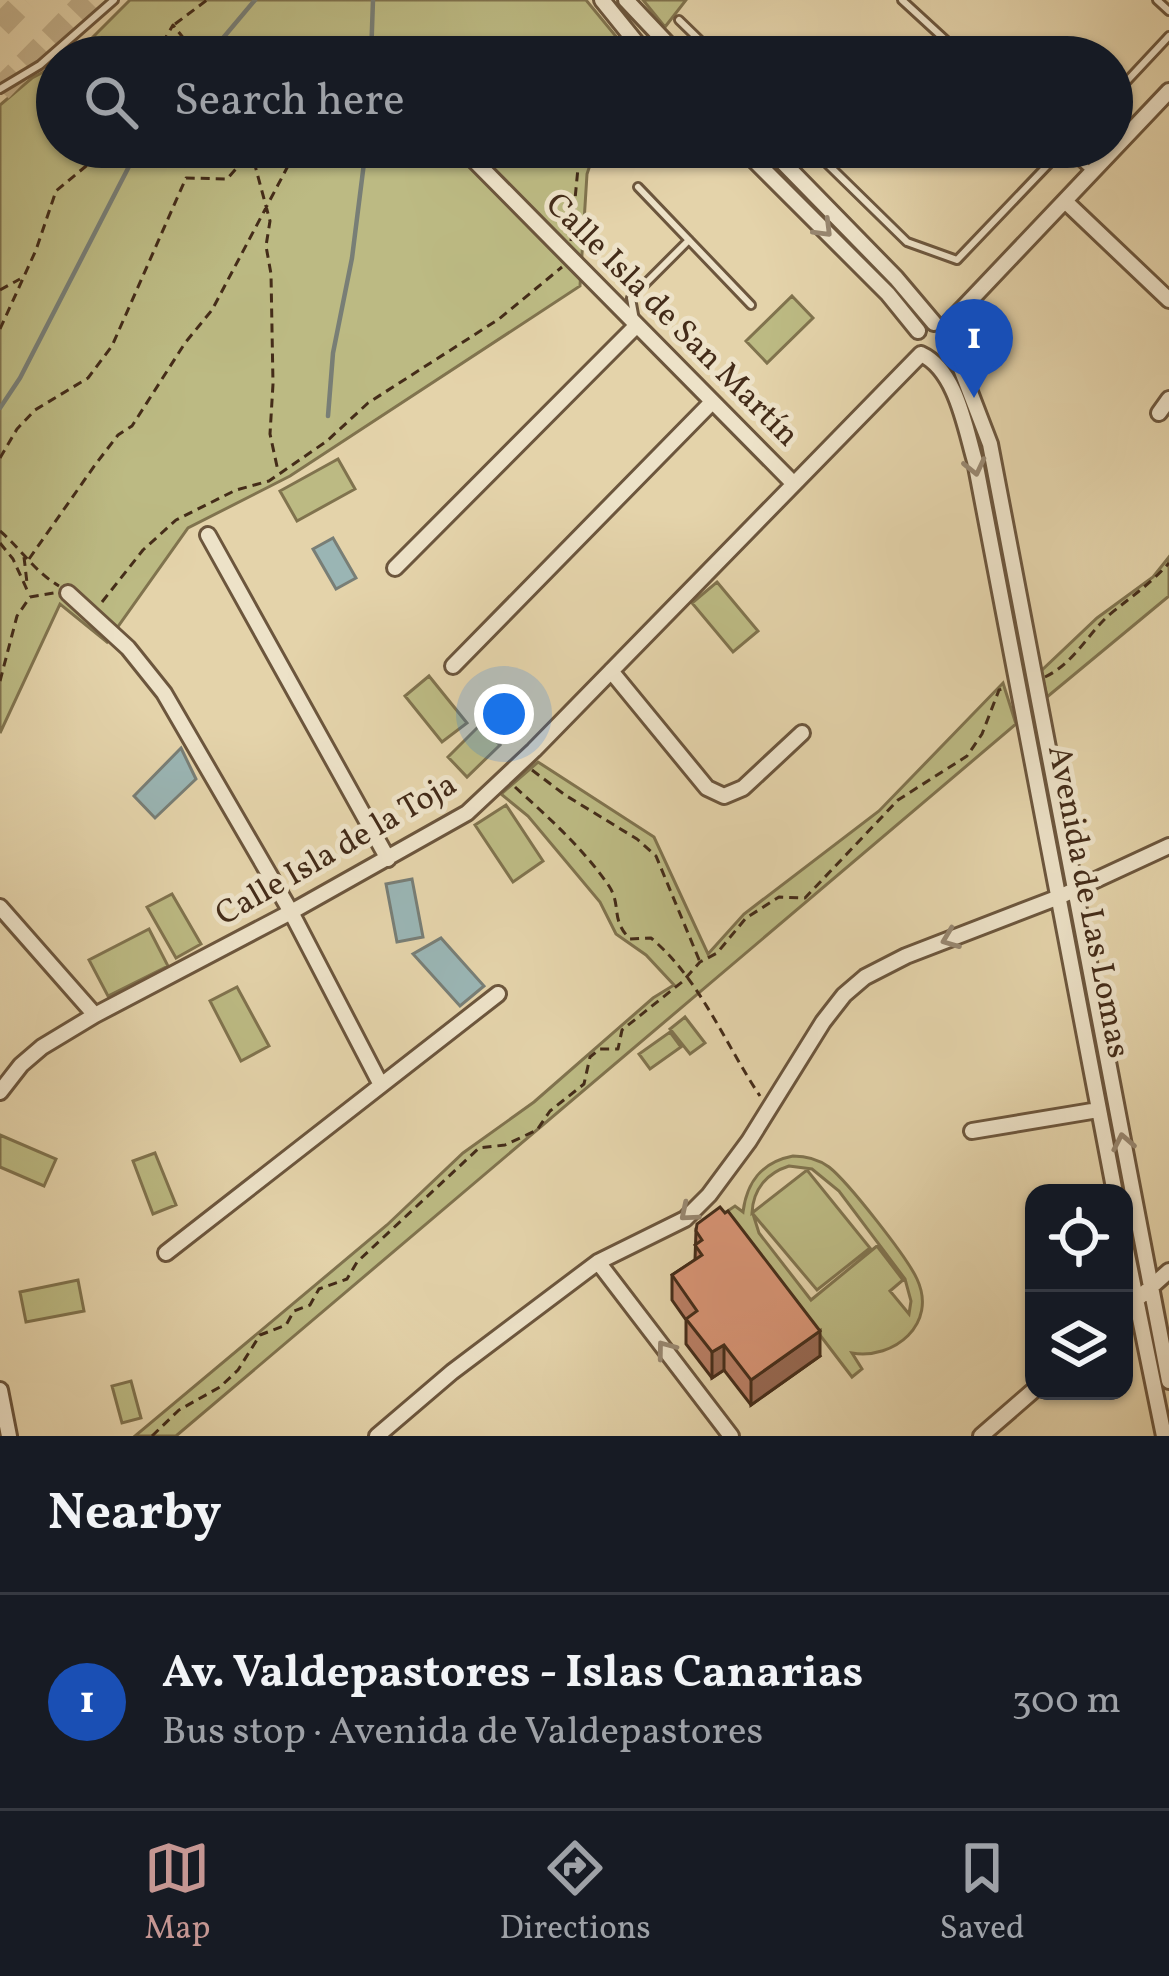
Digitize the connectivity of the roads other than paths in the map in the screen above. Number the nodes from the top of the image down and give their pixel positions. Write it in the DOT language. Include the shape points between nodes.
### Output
graph roads {
  1 [pos="113,0"];
  2 [pos="602,0"];
  3 [pos="626,0"];
  4 [pos="902,0"];
  5 [pos="1157,0"];
  6 [pos="1169,10"];
  7 [pos="679,20"];
  8 [pos="73,36"];
  9 [pos="631,36"];
  10 [pos="660,36"];
  11 [pos="695,36"];
  12 [pos="941,36"];
  13 [pos="1169,36"];
  14 [pos="36,67"];
  15 [pos="1133,75"];
  16 [pos="0,89"];
  17 [pos="1169,92"];
  18 [pos="1133,130"];
  19 [pos="481,168"];
  20 [pos="762,168"];
  21 [pos="789,168"];
  22 [pos="831,168"];
  23 [pos="1044,168"];
  24 [pos="1087,168"];
  25 [pos="1098,168"];
  26 [pos="1093,173"];
  27 [pos="638,187"];
  28 [pos="1066,202"];
  29 [pos="688,240"];
  30 [pos="1169,300"];
  31 [pos="751,305"];
  32 [pos="939,325"];
  33 [pos="636,326"];
  34 [pos="918,331"];
  35 [pos="951,345"];
  36 [pos="926,357"];
  37 [pos="1169,399"];
  38 [pos="712,402"];
  39 [pos="1159,412"];
  40 [pos="792,482"];
  41 [pos="208,535"];
  42 [pos="394,568"];
  43 [pos="68,592"];
  44 [pos="453,666"];
  45 [pos="610,671"];
  46 [pos="802,733"];
  47 [pos="1169,846"];
  48 [pos="388,859"];
  49 [pos="1074,890"];
  50 [pos="1059,897"];
  51 [pos="0,908"];
  52 [pos="291,912"];
  53 [pos="498,994"];
  54 [pos="94,1015"];
  55 [pos="381,1085"];
  56 [pos="0,1092"];
  57 [pos="1098,1110"];
  58 [pos="972,1131"];
  59 [pos="1113,1184"];
  60 [pos="166,1253"];
  61 [pos="598,1262"];
  62 [pos="1169,1271"];
  63 [pos="1151,1287"];
  64 [pos="1133,1303"];
  65 [pos="1133,1318"];
  66 [pos="1169,1381"];
  67 [pos="0,1390"];
  68 [pos="1025,1398"];
  69 [pos="9,1436"];
  70 [pos="377,1436"];
  71 [pos="731,1436"];
  72 [pos="981,1436"];
  73 [pos="1163,1436"];
  1 -- 8 [label="lane"];
  2 -- 9 [label="street"];
  3 -- 10 [label="street"];
  4 -- 12 [label="lane"];
  5 -- 6 [label="lane"];
  7 -- 11 [label="lane"];
  13 -- 15 [label="lane"];
  14 -- 16 [label="lane"];
  17 -- 18 [label="street"];
  19 -- 33 [label="street, Calle Isla de San Martín"];
  20 -- 34 [label="street, one-way"];
  21 -- 32 [label="street"];
  22 -- 23 [label="lane" via="907,242 957,260"];
  24 -- 26 [label="lane"];
  25 -- 26 [label="street"];
  26 -- 28 [label="street"];
  27 -- 29 [label="lane"];
  28 -- 30 [label="street"];
  28 -- 32 [label="street"];
  29 -- 31 [label="lane"];
  29 -- 33 [label="lane" via="631,298"];
  32 -- 34 [label="street"];
  32 -- 35 [label="street, Avenida de Las Lomas"];
  33 -- 38 [label="street, Calle Isla de San Martín"];
  33 -- 42 [label="street"];
  34 -- 36 [label="street"];
  35 -- 36 [label="street, Calle Isla de la Toja" via="944,356"];
  35 -- 49 [label="street, Avenida de Las Lomas" via="990,444"];
  36 -- 40 [label="street, Calle Isla de la Toja"];
  36 -- 50 [label="street, Avenida de Las Lomas, one-way" via="959,408 975,461"];
  37 -- 39 [label="street"];
  38 -- 40 [label="street, Calle Isla de San Martín"];
  38 -- 44 [label="street"];
  40 -- 45 [label="street, Calle Isla de la Toja"];
  41 -- 48 [label="street"];
  43 -- 52 [label="street" via="164,693"];
  45 -- 46 [label="street" via="707,788 724,796"];
  45 -- 48 [label="street, Calle Isla de la Toja" via="466,813"];
  47 -- 49 [label="street"];
  48 -- 52 [label="street, Calle Isla de la Toja"];
  49 -- 50 [label="street"];
  63 -- 49 [label="street, Avenida de Las Lomas, one-way"];
  50 -- 57 [label="street, Avenida de Las Lomas"];
  50 -- 61 [label="street, one-way" via="865,977 824,1022 709,1195 685,1219"];
  51 -- 54 [label="street"];
  52 -- 54 [label="street, Calle Isla de la Toja"];
  52 -- 55 [label="street"];
  53 -- 55 [label="street"];
  54 -- 56 [label="street, Calle Isla de la Toja" via="32,1056"];
  55 -- 60 [label="street"];
  57 -- 58 [label="street, Avenida de Las Lomas"];
  57 -- 59 [label="street, Avenida de Las Lomas"];
  61 -- 70 [label="street"];
  71 -- 61 [label="street, one-way"];
  62 -- 63 [label="street"];
  63 -- 64 [label="street"];
  63 -- 66 [label="street, Avenida de Las Lomas"];
  65 -- 73 [label="street"];
  67 -- 69 [label="street"];
  68 -- 72 [label="street"];
}
